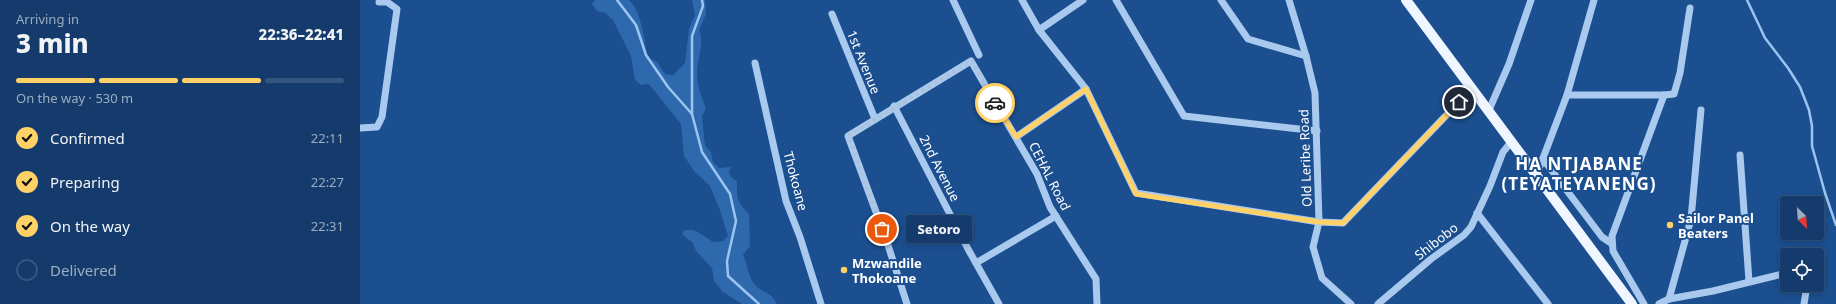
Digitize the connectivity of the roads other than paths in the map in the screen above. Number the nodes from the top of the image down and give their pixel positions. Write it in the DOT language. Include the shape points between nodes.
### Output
graph roads {
  1 [pos="953,0"];
  2 [pos="1022,0"];
  3 [pos="1083,0"];
  4 [pos="1116,0"];
  5 [pos="1221,0"];
  6 [pos="1289,0"];
  7 [pos="1406,0"];
  8 [pos="1531,0"];
  9 [pos="1594,0"];
  10 [pos="379,2"];
  11 [pos="1690,8"];
  12 [pos="832,14"];
  13 [pos="1040,30"];
  14 [pos="979,55"];
  15 [pos="1306,56"];
  16 [pos="972,61"];
  17 [pos="755,63"];
  18 [pos="1470,86"];
  19 [pos="1086,89"];
  20 [pos="1567,95"];
  21 [pos="1664,95"];
  22 [pos="894,106"];
  23 [pos="1489,110"];
  24 [pos="1701,110"];
  25 [pos="875,118"];
  26 [pos="360,128"];
  27 [pos="1317,131"];
  28 [pos="1016,137"];
  29 [pos="1512,142"];
  30 [pos="1740,155"];
  31 [pos="1543,159"];
  32 [pos="1537,174"];
  33 [pos="1477,213"];
  34 [pos="1056,216"];
  35 [pos="1319,222"];
  36 [pos="1612,243"];
  37 [pos="976,263"];
  38 [pos="1780,274"];
  39 [pos="1749,281"];
  40 [pos="1806,292"];
  41 [pos="1669,299"];
  42 [pos="821,304"];
  43 [pos="907,304"];
  44 [pos="999,304"];
  45 [pos="1097,304"];
  46 [pos="1351,304"];
  47 [pos="1378,304"];
  48 [pos="1548,304"];
  49 [pos="1632,304"];
  50 [pos="1644,304"];
  51 [pos="1660,304"];
  52 [pos="1804,304"];
  1 -- 14 [label="street"];
  2 -- 13 [label="street"];
  3 -- 13 [label="street"];
  4 -- 27 [label="street" via="1184,116"];
  5 -- 15 [label="street" via="1248,39"];
  6 -- 15 [label="street, Old Leribe Road"];
  7 -- 18 [label="main road"];
  8 -- 23 [label="street" via="1509,64"];
  9 -- 20 [label="street"];
  10 -- 26 [label="street" via="387,2 397,10 382,117 377,126"];
  11 -- 21 [label="street" via="1680,73 1674,94"];
  12 -- 25 [label="street, 1st Avenue"];
  13 -- 19 [label="street"];
  15 -- 27 [label="street, Old Leribe Road" via="1315,93"];
  16 -- 22 [label="street, 1st Avenue"];
  16 -- 28 [label="street, CEHAL Road"];
  17 -- 42 [label="street, Thokoane" via="786,201"];
  18 -- 23 [label="main road"];
  18 -- 35 [label="street" via="1459,102 1343,223"];
  19 -- 28 [label="street"];
  19 -- 35 [label="street" via="1136,194"];
  20 -- 21 [label="street"];
  20 -- 31 [label="street"];
  21 -- 36 [label="street" via="1644,154 1614,227"];
  22 -- 25 [label="street, 1st Avenue"];
  22 -- 37 [label="street, 2nd Avenue"];
  23 -- 29 [label="main road"];
  24 -- 41 [label="street" via="1691,219"];
  25 -- 43 [label="street, 1st Avenue" via="848,136"];
  27 -- 35 [label="street, Old Leribe Road"];
  28 -- 34 [label="street, CEHAL Road" via="1037,174"];
  29 -- 32 [label="main road"];
  29 -- 33 [label="street, Shibobo" via="1503,152"];
  30 -- 39 [label="street"];
  31 -- 32 [label="street"];
  31 -- 36 [label="street" via="1602,237"];
  32 -- 49 [label="main road"];
  33 -- 47 [label="street, Shibobo" via="1464,235"];
  33 -- 48 [label="street"];
  34 -- 37 [label="street"];
  34 -- 45 [label="street, CEHAL Road" via="1096,279"];
  35 -- 46 [label="street, Old Leribe Road" via="1313,247 1322,278"];
  36 -- 50 [label="street" via="1613,251"];
  37 -- 44 [label="street, 2nd Avenue"];
  38 -- 39 [label="street"];
  39 -- 41 [label="street" via="1719,290"];
  40 -- 52 [label="street"];
  41 -- 51 [label="street"];
}
